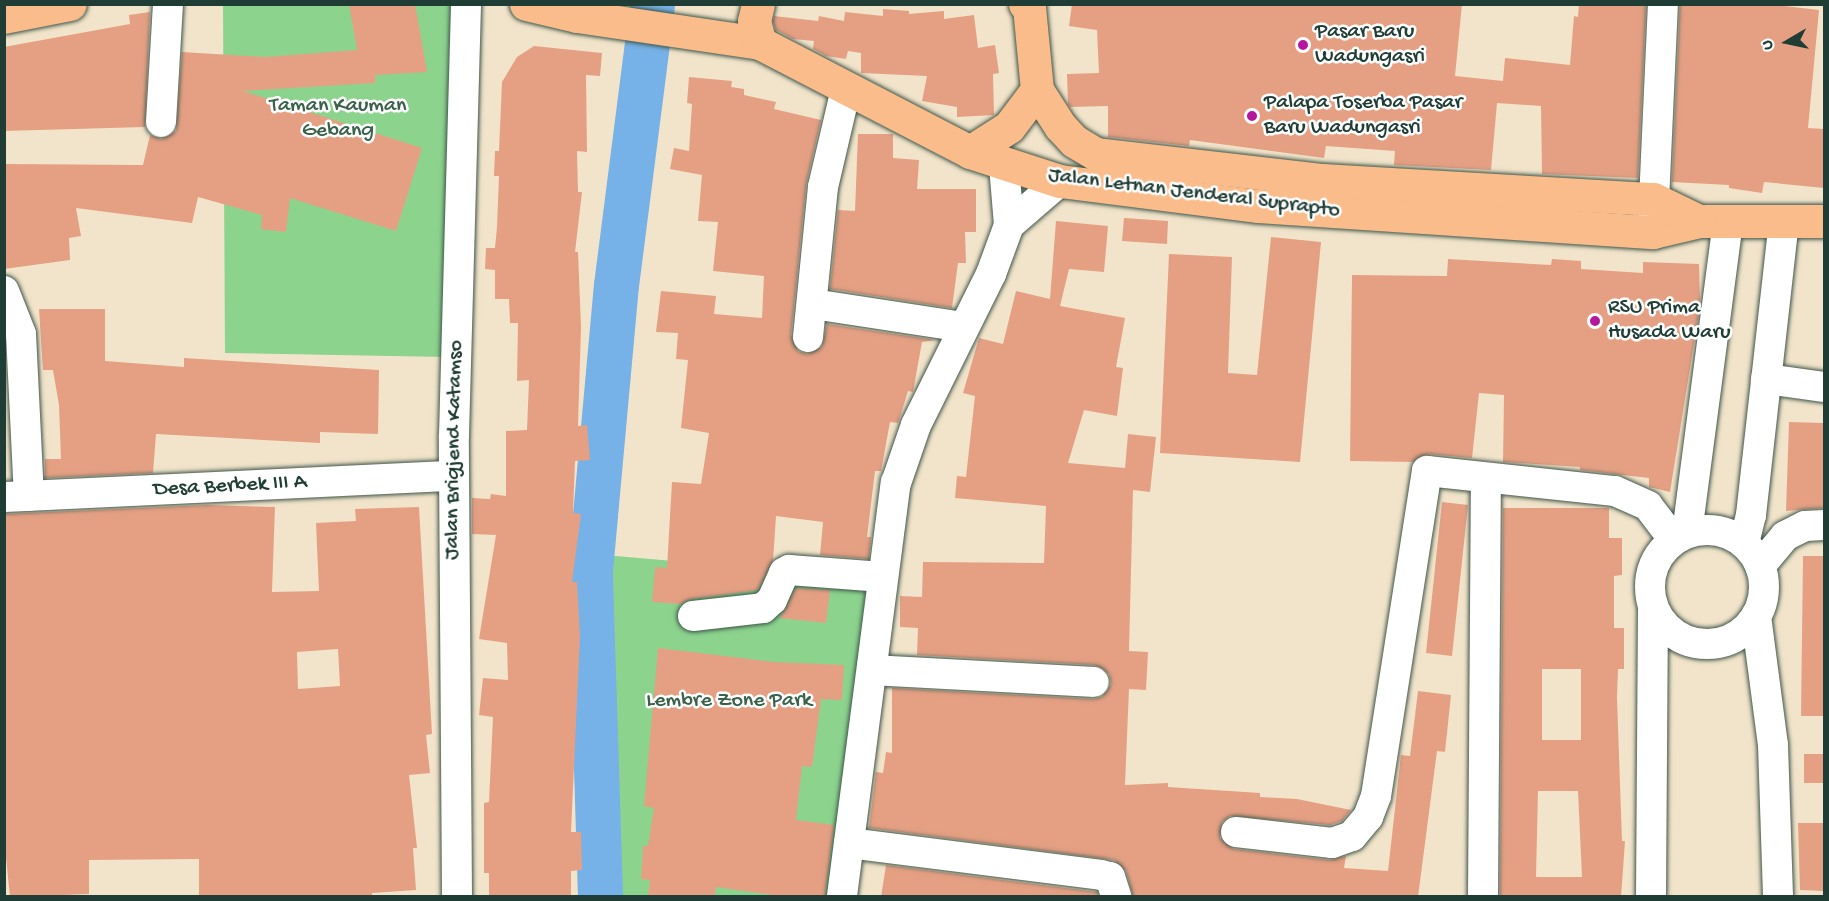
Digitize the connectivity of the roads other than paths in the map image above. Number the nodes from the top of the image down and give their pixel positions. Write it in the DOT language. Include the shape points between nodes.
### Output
graph roads {
  1 [pos="70,4"];
  2 [pos="168,4"];
  3 [pos="466,4"];
  4 [pos="526,4"];
  5 [pos="758,4"];
  6 [pos="1663,4"];
  7 [pos="1028,5"];
  8 [pos="4,16"];
  9 [pos="760,43"];
  10 [pos="846,89"];
  11 [pos="1037,90"];
  12 [pos="160,122"];
  13 [pos="970,152"];
  14 [pos="1004,166"];
  15 [pos="1060,181"];
  16 [pos="1653,199"];
  17 [pos="1714,221"];
  18 [pos="1824,221"];
  19 [pos="1784,223"];
  20 [pos="1009,225"];
  21 [pos="1653,232"];
  22 [pos="4,291"];
  23 [pos="813,304"];
  24 [pos="963,327"];
  25 [pos="808,338"];
  26 [pos="1766,379"];
  27 [pos="1824,387"];
  28 [pos="438,477"];
  29 [pos="1486,479"];
  30 [pos="17,497"];
  31 [pos="1824,525"];
  32 [pos="1680,537"];
  33 [pos="1752,554"];
  34 [pos="883,577"];
  35 [pos="1653,605"];
  36 [pos="693,615"];
  37 [pos="1756,616"];
  38 [pos="872,670"];
  39 [pos="1094,682"];
  40 [pos="1236,832"];
  41 [pos="849,843"];
  42 [pos="457,897"];
  43 [pos="842,897"];
  44 [pos="1116,897"];
  45 [pos="1484,897"];
  46 [pos="1651,897"];
  47 [pos="1778,897"];
  1 -- 8 [label="main road"];
  2 -- 12 [label="street"];
  3 -- 28 [label="street, Jalan Brigjend Katamso"];
  4 -- 9 [label="main road, Jalan Letnan Jenderal Suprapto" via="577,16"];
  5 -- 9 [label="main road" via="754,21"];
  6 -- 16 [label="street"];
  7 -- 11 [label="main road"];
  9 -- 10 [label="main road, Jalan Letnan Jenderal Suprapto"];
  10 -- 13 [label="main road, Jalan Letnan Jenderal Suprapto"];
  10 -- 23 [label="street" via="823,187"];
  11 -- 13 [label="main road" via="1009,127"];
  11 -- 16 [label="main road" via="1060,126 1074,141 1096,154 1322,180"];
  13 -- 14 [label="main road, Jalan Letnan Jenderal Suprapto"];
  14 -- 15 [label="main road, Jalan Letnan Jenderal Suprapto"];
  14 -- 20 [label="street"];
  15 -- 20 [label="street"];
  15 -- 21 [label="main road, Jalan Letnan Jenderal Suprapto" via="1258,206"];
  16 -- 17 [label="main road"];
  16 -- 21 [label="street"];
  17 -- 19 [label="main road"];
  17 -- 21 [label="main road, Jalan Letnan Jenderal Suprapto"];
  17 -- 32 [label="street"];
  18 -- 19 [label="main road"];
  19 -- 26 [label="street"];
  20 -- 24 [label="street" via="991,274"];
  22 -- 30 [label="street" via="21,334"];
  23 -- 24 [label="street"];
  23 -- 25 [label="street"];
  24 -- 34 [label="street" via="902,463 892,504"];
  26 -- 27 [label="street"];
  26 -- 33 [label="street" via="1751,515"];
  28 -- 30 [label="street, Desa Berbek III A"];
  28 -- 42 [label="street, Jalan Brigjend Katamso"];
  29 -- 32 [label="street" via="1615,490 1648,506"];
  29 -- 40 [label="street" via="1427,471 1376,796 1363,826 1352,836 1332,843"];
  29 -- 45 [label="street"];
  31 -- 33 [label="street" via="1805,526"];
  32 -- 33 [label="street" via="1707,530 1726,533"];
  32 -- 35 [label="street" via="1653,570"];
  33 -- 37 [label="street" via="1763,600"];
  34 -- 36 [label="street" via="789,570 764,608"];
  34 -- 38 [label="street"];
  35 -- 37 [label="street" via="1676,634 1710,644 1744,631"];
  35 -- 46 [label="street"];
  37 -- 47 [label="street" via="1773,744"];
  38 -- 39 [label="street"];
  38 -- 41 [label="street"];
  41 -- 43 [label="street"];
  41 -- 44 [label="street" via="1101,875 1110,877"];
}
